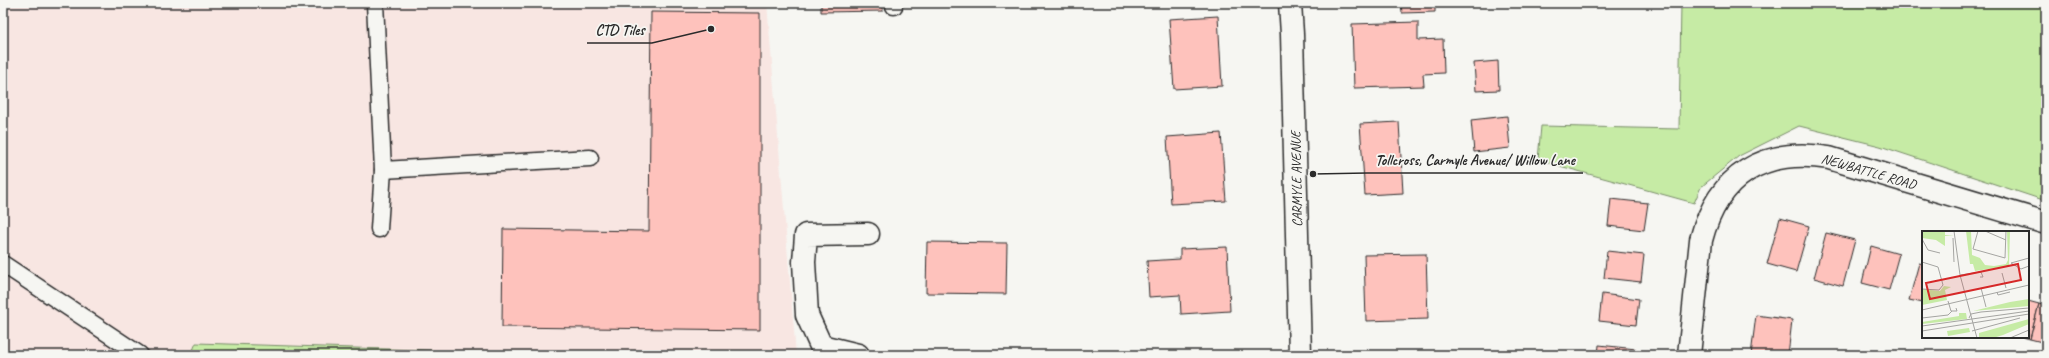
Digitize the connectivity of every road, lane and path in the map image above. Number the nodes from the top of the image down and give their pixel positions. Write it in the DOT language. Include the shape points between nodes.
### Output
graph roads {
  1 [pos="375,3"];
  2 [pos="1290,3"];
  3 [pos="590,158"];
  4 [pos="383,170"];
  5 [pos="2046,223"];
  6 [pos="379,229"];
  7 [pos="868,234"];
  8 [pos="3,264"];
  9 [pos="140,355"];
  10 [pos="858,355"];
  11 [pos="1300,355"];
  12 [pos="1689,355"];
  1 -- 4 [label="lane"];
  2 -- 11 [label="street, CARMYLE AVENUE"];
  3 -- 4 [label="lane"];
  4 -- 6 [label="lane"];
  5 -- 12 [label="street, NEWBATTLE ROAD" via="1829,158 1790,155 1770,160 1735,179 1713,206 1705,223"];
  7 -- 10 [label="street" via="806,235 804,262 807,315 821,346"];
  8 -- 9 [label="lane"];
}
